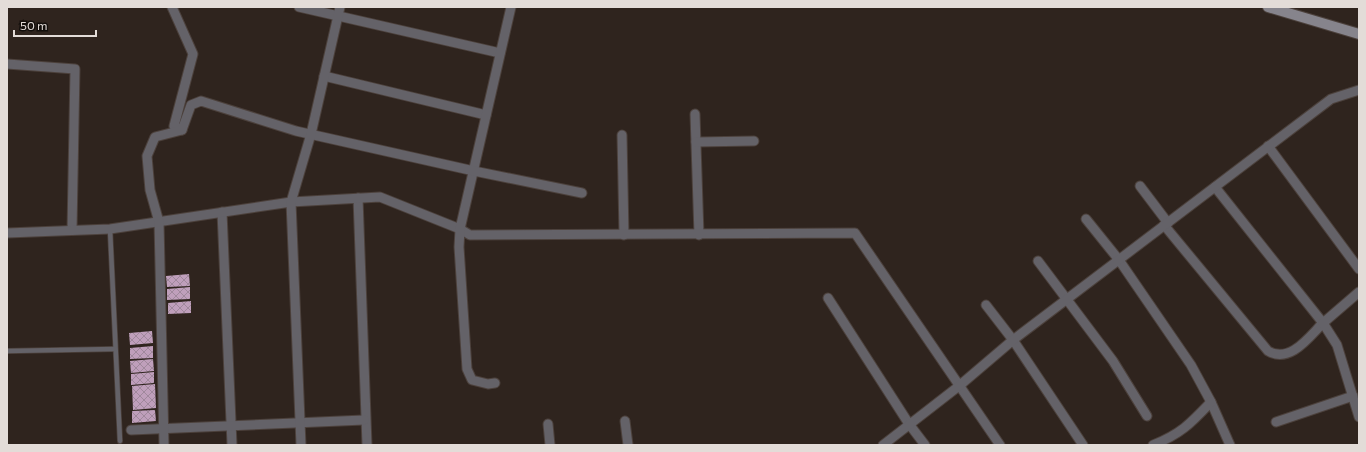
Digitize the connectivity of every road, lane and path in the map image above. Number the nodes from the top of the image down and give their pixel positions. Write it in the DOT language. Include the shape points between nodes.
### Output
graph roads {
  1 [pos="172,7"];
  2 [pos="299,7"];
  3 [pos="511,7"];
  4 [pos="1268,7"];
  5 [pos="339,11"];
  6 [pos="1359,34"];
  7 [pos="500,53"];
  8 [pos="7,64"];
  9 [pos="324,76"];
  10 [pos="1359,90"];
  11 [pos="486,114"];
  12 [pos="695,114"];
  13 [pos="182,130"];
  14 [pos="311,134"];
  15 [pos="622,135"];
  16 [pos="754,141"];
  17 [pos="696,142"];
  18 [pos="1268,146"];
  19 [pos="474,172"];
  20 [pos="1140,186"];
  21 [pos="1215,187"];
  22 [pos="582,193"];
  23 [pos="358,198"];
  24 [pos="291,202"];
  25 [pos="222,212"];
  26 [pos="1086,219"];
  27 [pos="159,222"];
  28 [pos="1166,224"];
  29 [pos="110,229"];
  30 [pos="460,229"];
  31 [pos="72,230"];
  32 [pos="7,233"];
  33 [pos="624,235"];
  34 [pos="699,235"];
  35 [pos="1119,260"];
  36 [pos="1038,261"];
  37 [pos="1359,269"];
  38 [pos="1359,292"];
  39 [pos="828,298"];
  40 [pos="1067,299"];
  41 [pos="986,305"];
  42 [pos="1323,323"];
  43 [pos="1013,340"];
  44 [pos="115,349"];
  45 [pos="7,351"];
  46 [pos="495,383"];
  47 [pos="959,386"];
  48 [pos="1353,396"];
  49 [pos="1211,402"];
  50 [pos="1147,416"];
  51 [pos="1359,417"];
  52 [pos="364,420"];
  53 [pos="625,421"];
  54 [pos="1276,422"];
  55 [pos="300,423"];
  56 [pos="548,424"];
  57 [pos="909,424"];
  58 [pos="231,426"];
  59 [pos="163,429"];
  60 [pos="131,430"];
  61 [pos="120,431"];
  62 [pos="120,441"];
  63 [pos="164,445"];
  64 [pos="232,445"];
  65 [pos="301,445"];
  66 [pos="367,445"];
  67 [pos="550,445"];
  68 [pos="628,445"];
  69 [pos="883,445"];
  70 [pos="925,445"];
  71 [pos="1000,445"];
  72 [pos="1083,445"];
  73 [pos="1153,445"];
  74 [pos="1230,445"];
  1 -- 13 [label="street" via="193,54 174,126"];
  2 -- 5 [label="street"];
  3 -- 7 [label="street"];
  4 -- 6 [label="main road"];
  5 -- 7 [label="street"];
  5 -- 9 [label="street"];
  7 -- 11 [label="street"];
  8 -- 31 [label="street" via="75,69"];
  9 -- 11 [label="street"];
  9 -- 14 [label="street"];
  10 -- 18 [label="street" via="1330,99"];
  11 -- 19 [label="street"];
  12 -- 17 [label="street"];
  13 -- 14 [label="street" via="191,105 201,101"];
  13 -- 27 [label="street" via="155,137 147,156 150,190"];
  14 -- 19 [label="street"];
  14 -- 24 [label="street"];
  15 -- 33 [label="street"];
  16 -- 17 [label="street"];
  17 -- 34 [label="street"];
  18 -- 21 [label="street"];
  18 -- 37 [label="street"];
  19 -- 22 [label="street"];
  19 -- 30 [label="street"];
  20 -- 28 [label="street"];
  21 -- 28 [label="street"];
  21 -- 42 [label="street"];
  23 -- 24 [label="street"];
  23 -- 30 [label="street" via="380,197"];
  23 -- 52 [label="street"];
  24 -- 25 [label="street"];
  24 -- 55 [label="street"];
  25 -- 27 [label="street"];
  25 -- 58 [label="street"];
  26 -- 35 [label="street"];
  27 -- 29 [label="street"];
  27 -- 59 [label="street"];
  28 -- 35 [label="street"];
  28 -- 42 [label="street" via="1268,351 1278,355 1291,352"];
  29 -- 31 [label="street"];
  29 -- 44 [label="lane"];
  30 -- 33 [label="street" via="470,236"];
  30 -- 46 [label="street" via="467,369 472,380"];
  31 -- 32 [label="street"];
  33 -- 34 [label="street"];
  34 -- 47 [label="street" via="855,233"];
  35 -- 40 [label="street"];
  35 -- 49 [label="street" via="1192,365"];
  36 -- 40 [label="street"];
  38 -- 42 [label="street"];
  39 -- 57 [label="street"];
  40 -- 43 [label="street"];
  40 -- 50 [label="street" via="1113,361"];
  41 -- 43 [label="street"];
  42 -- 48 [label="street" via="1337,344"];
  43 -- 47 [label="street"];
  43 -- 72 [label="street"];
  44 -- 45 [label="lane"];
  44 -- 61 [label="lane"];
  47 -- 57 [label="street"];
  47 -- 71 [label="street"];
  48 -- 51 [label="street"];
  48 -- 54 [label="street"];
  49 -- 73 [label="street" via="1184,430"];
  49 -- 74 [label="street"];
  52 -- 55 [label="street"];
  52 -- 66 [label="street"];
  53 -- 68 [label="street"];
  55 -- 58 [label="street"];
  55 -- 65 [label="street"];
  56 -- 67 [label="street"];
  57 -- 69 [label="street"];
  57 -- 70 [label="street"];
  58 -- 59 [label="street"];
  58 -- 64 [label="street"];
  59 -- 60 [label="street"];
  59 -- 63 [label="street"];
  60 -- 61 [label="lane"];
  61 -- 62 [label="lane"];
}
